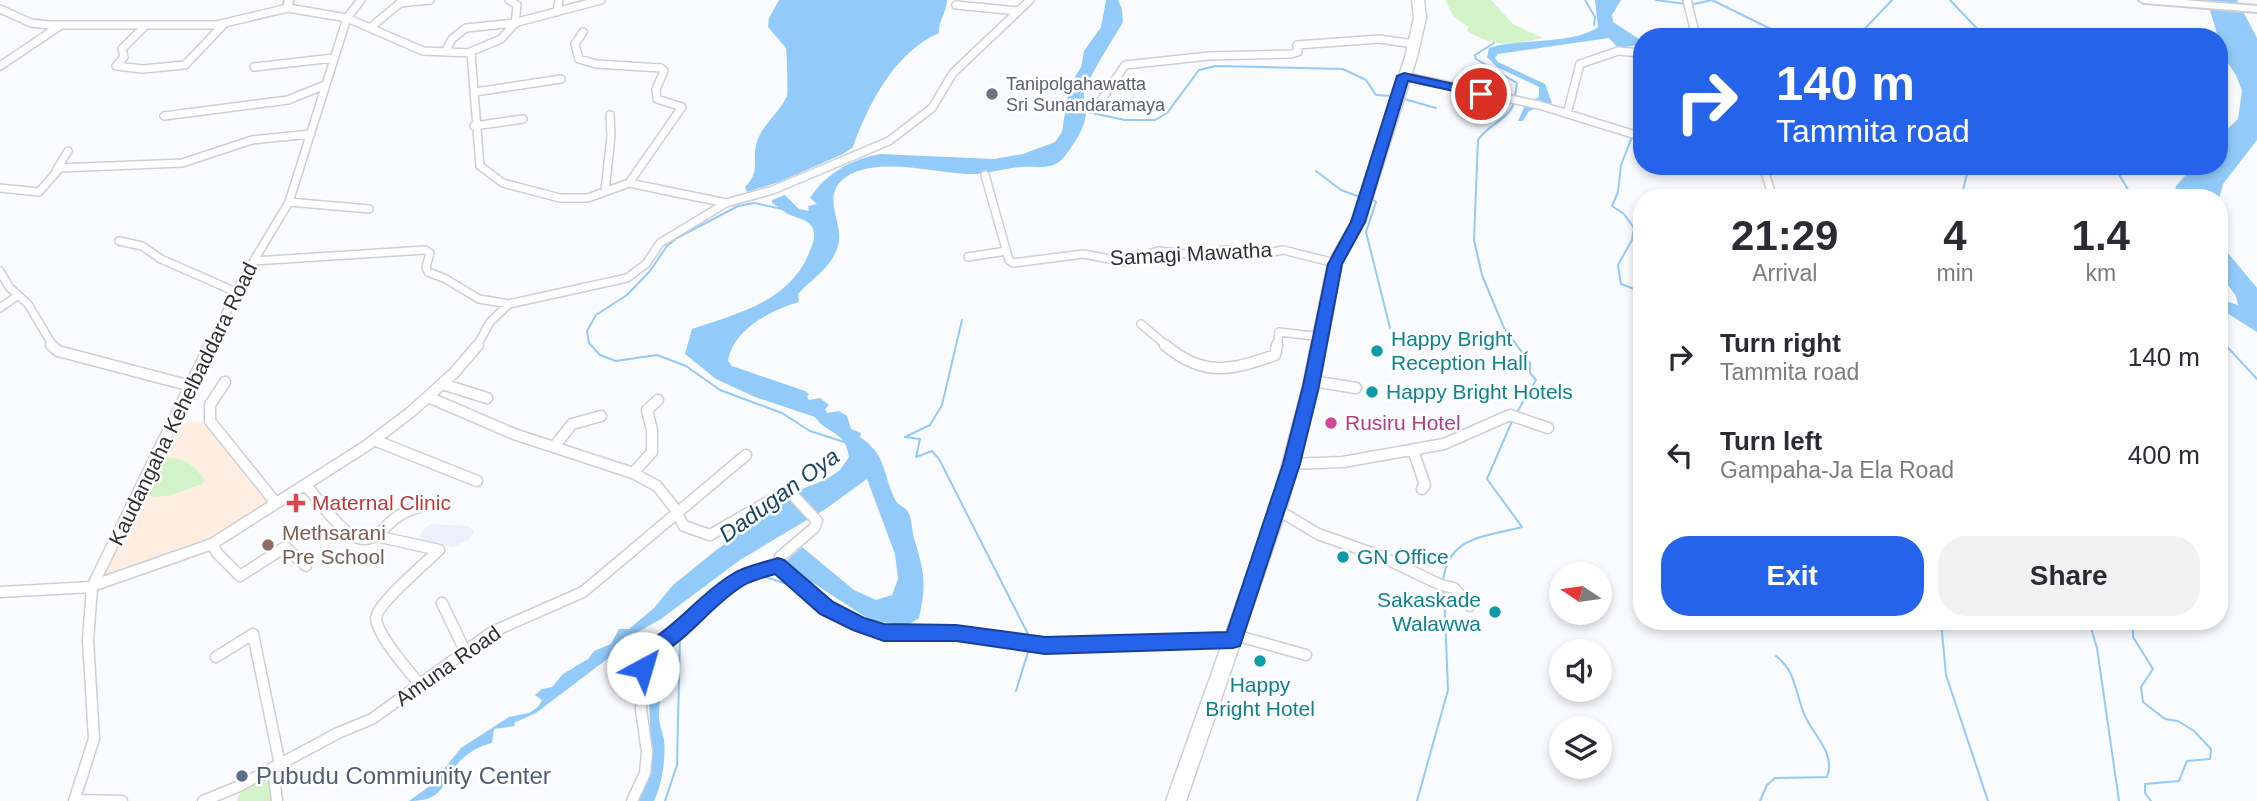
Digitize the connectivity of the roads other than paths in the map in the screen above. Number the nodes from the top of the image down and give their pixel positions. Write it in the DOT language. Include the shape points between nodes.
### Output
graph roads {
  1 [pos="361,0"];
  2 [pos="430,0"];
  3 [pos="509,0"];
  4 [pos="559,0"];
  5 [pos="601,0"];
  6 [pos="1030,0"];
  7 [pos="1418,0"];
  8 [pos="1687,0"];
  9 [pos="2144,0"];
  10 [pos="2167,1"];
  11 [pos="289,4"];
  12 [pos="957,5"];
  13 [pos="0,9"];
  14 [pos="2257,9"];
  15 [pos="1019,11"];
  16 [pos="557,12"];
  17 [pos="347,18"];
  18 [pos="515,23"];
  19 [pos="224,24"];
  20 [pos="61,25"];
  21 [pos="145,26"];
  22 [pos="370,28"];
  23 [pos="1694,28"];
  24 [pos="583,32"];
  25 [pos="1414,44"];
  26 [pos="446,50"];
  27 [pos="470,52"];
  28 [pos="1633,52"];
  29 [pos="334,58"];
  30 [pos="0,66"];
  31 [pos="254,67"];
  32 [pos="1404,76"];
  33 [pos="561,79"];
  34 [pos="325,85"];
  35 [pos="475,92"];
  36 [pos="1096,108"];
  37 [pos="1567,114"];
  38 [pos="610,115"];
  39 [pos="164,116"];
  40 [pos="523,119"];
  41 [pos="474,126"];
  42 [pos="311,134"];
  43 [pos="1633,135"];
  44 [pos="68,150"];
  45 [pos="57,169"];
  46 [pos="985,175"];
  47 [pos="629,183"];
  48 [pos="0,188"];
  49 [pos="605,191"];
  50 [pos="289,202"];
  51 [pos="726,203"];
  52 [pos="369,209"];
  53 [pos="118,241"];
  54 [pos="1006,251"];
  55 [pos="968,257"];
  56 [pos="254,261"];
  57 [pos="1335,264"];
  58 [pos="0,271"];
  59 [pos="236,292"];
  60 [pos="17,296"];
  61 [pos="509,304"];
  62 [pos="0,307"];
  63 [pos="1142,324"];
  64 [pos="1322,337"];
  65 [pos="1312,381"];
  66 [pos="225,382"];
  67 [pos="442,384"];
  68 [pos="191,386"];
  69 [pos="1356,388"];
  70 [pos="428,397"];
  71 [pos="487,398"];
  72 [pos="658,400"];
  73 [pos="601,415"];
  74 [pos="1548,428"];
  75 [pos="374,440"];
  76 [pos="554,447"];
  77 [pos="1413,450"];
  78 [pos="746,455"];
  79 [pos="1292,464"];
  80 [pos="634,473"];
  81 [pos="477,481"];
  82 [pos="306,486"];
  83 [pos="1422,489"];
  84 [pos="276,503"];
  85 [pos="420,508"];
  86 [pos="1278,510"];
  87 [pos="677,512"];
  88 [pos="376,536"];
  89 [pos="212,544"];
  90 [pos="306,566"];
  91 [pos="778,566"];
  92 [pos="92,586"];
  93 [pos="0,592"];
  94 [pos="442,603"];
  95 [pos="1470,606"];
  96 [pos="1234,638"];
  97 [pos="465,651"];
  98 [pos="1306,655"];
  99 [pos="216,657"];
  100 [pos="419,684"];
  101 [pos="276,767"];
  102 [pos="75,800"];
  103 [pos="122,801"];
  104 [pos="203,801"];
  105 [pos="277,801"];
  106 [pos="632,801"];
  107 [pos="1176,801"];
  1 -- 17 [label="street, Kaudangaha Kehelbaddara Road"];
  2 -- 22 [label="street" via="400,4"];
  3 -- 18 [label="street" via="517,5"];
  4 -- 16 [label="street"];
  5 -- 16 [label="street"];
  6 -- 15 [label="street"];
  7 -- 25 [label="highway" via="1420,18"];
  8 -- 23 [label="street"];
  9 -- 10 [label="main road"];
  10 -- 14 [label="main road"];
  11 -- 17 [label="street"];
  11 -- 19 [label="street"];
  12 -- 15 [label="street"];
  13 -- 20 [label="street" via="31,23"];
  15 -- 51 [label="street" via="953,73 932,108 889,141 773,190"];
  16 -- 18 [label="street"];
  17 -- 22 [label="street"];
  17 -- 29 [label="street, Kaudangaha Kehelbaddara Road"];
  18 -- 26 [label="street" via="466,27"];
  18 -- 27 [label="street" via="501,39"];
  19 -- 21 [label="street"];
  19 -- 21 [label="street" via="185,65 116,66 124,57 122,49"];
  20 -- 21 [label="street"];
  20 -- 30 [label="street"];
  22 -- 26 [label="street" via="419,50"];
  24 -- 47 [label="street" via="575,44 579,59 661,68 657,99 682,107"];
  25 -- 32 [label="highway"];
  25 -- 36 [label="street" via="1387,39 1329,43 1297,46 1295,53 1125,65"];
  26 -- 27 [label="street"];
  27 -- 35 [label="street"];
  28 -- 37 [label="street" via="1621,51 1580,64"];
  29 -- 31 [label="street"];
  29 -- 34 [label="street, Kaudangaha Kehelbaddara Road"];
  32 -- 37 [label="street"];
  32 -- 57 [label="highway" via="1358,222"];
  33 -- 35 [label="street"];
  34 -- 39 [label="street" via="288,100"];
  34 -- 42 [label="street, Kaudangaha Kehelbaddara Road"];
  35 -- 41 [label="street"];
  37 -- 43 [label="street"];
  38 -- 49 [label="street"];
  40 -- 41 [label="street"];
  41 -- 49 [label="street" via="480,166 503,183 573,200"];
  42 -- 45 [label="street" via="252,140 182,163"];
  42 -- 50 [label="street, Kaudangaha Kehelbaddara Road"];
  44 -- 45 [label="street"];
  45 -- 48 [label="street" via="39,192"];
  46 -- 54 [label="street"];
  47 -- 49 [label="street"];
  47 -- 51 [label="street"];
  50 -- 52 [label="street"];
  50 -- 56 [label="street, Kaudangaha Kehelbaddara Road"];
  51 -- 61 [label="street" via="660,243 646,264 627,278"];
  53 -- 59 [label="street" via="142,246"];
  54 -- 55 [label="street"];
  54 -- 57 [label="street, Samagi Mawatha" via="1013,262 1083,254 1126,262 1158,251 1283,250"];
  56 -- 59 [label="street, Kaudangaha Kehelbaddara Road"];
  56 -- 61 [label="street" via="425,250 430,253 428,272 479,299"];
  57 -- 64 [label="highway"];
  58 -- 60 [label="street"];
  59 -- 68 [label="street, Kaudangaha Kehelbaddara Road"];
  60 -- 62 [label="street"];
  60 -- 68 [label="street" via="26,302 47,343 58,351"];
  61 -- 67 [label="street"];
  63 -- 64 [label="street" via="1178,354 1206,369 1275,355 1279,332"];
  64 -- 65 [label="highway"];
  65 -- 69 [label="street"];
  65 -- 79 [label="highway"];
  66 -- 84 [label="street" via="210,403 210,421"];
  67 -- 70 [label="street"];
  67 -- 71 [label="street"];
  68 -- 92 [label="street, Kaudangaha Kehelbaddara Road"];
  70 -- 75 [label="street"];
  70 -- 76 [label="street"];
  72 -- 80 [label="street" via="647,410 652,452"];
  73 -- 76 [label="street" via="572,424"];
  74 -- 77 [label="street" via="1510,415 1444,444"];
  75 -- 81 [label="street"];
  75 -- 82 [label="street"];
  76 -- 80 [label="street"];
  77 -- 79 [label="street"];
  77 -- 83 [label="street" via="1422,473"];
  78 -- 87 [label="street, Amuna Road"];
  79 -- 86 [label="highway"];
  80 -- 87 [label="street" via="657,486"];
  82 -- 84 [label="street"];
  82 -- 88 [label="street" via="344,531 359,539"];
  84 -- 89 [label="street"];
  85 -- 88 [label="street" via="394,515"];
  86 -- 95 [label="street" via="1318,534 1454,588"];
  86 -- 96 [label="highway"];
  87 -- 91 [label="street" via="684,526 708,535 778,496 792,494 817,521 780,558"];
  87 -- 97 [label="street, Amuna Road" via="583,592 519,618"];
  88 -- 100 [label="street" via="439,550 392,594 376,618"];
  89 -- 90 [label="street" via="240,576 285,547"];
  89 -- 92 [label="street"];
  91 -- 96 [label="street" via="826,608 884,632 956,633 1045,646"];
  91 -- 106 [label="street" via="741,578 693,615 670,640 647,652 641,709 645,773"];
  92 -- 93 [label="street"];
  92 -- 102 [label="street, Kaudangaha Kehelbaddara Road" via="88,640 95,730"];
  94 -- 97 [label="street"];
  96 -- 98 [label="street"];
  96 -- 107 [label="highway"];
  97 -- 100 [label="street, Amuna Road"];
  99 -- 101 [label="street" via="253,634"];
  100 -- 101 [label="street, Amuna Road" via="372,719"];
  101 -- 104 [label="street, Amuna Road"];
  101 -- 105 [label="street"];
  102 -- 103 [label="street"];
}
